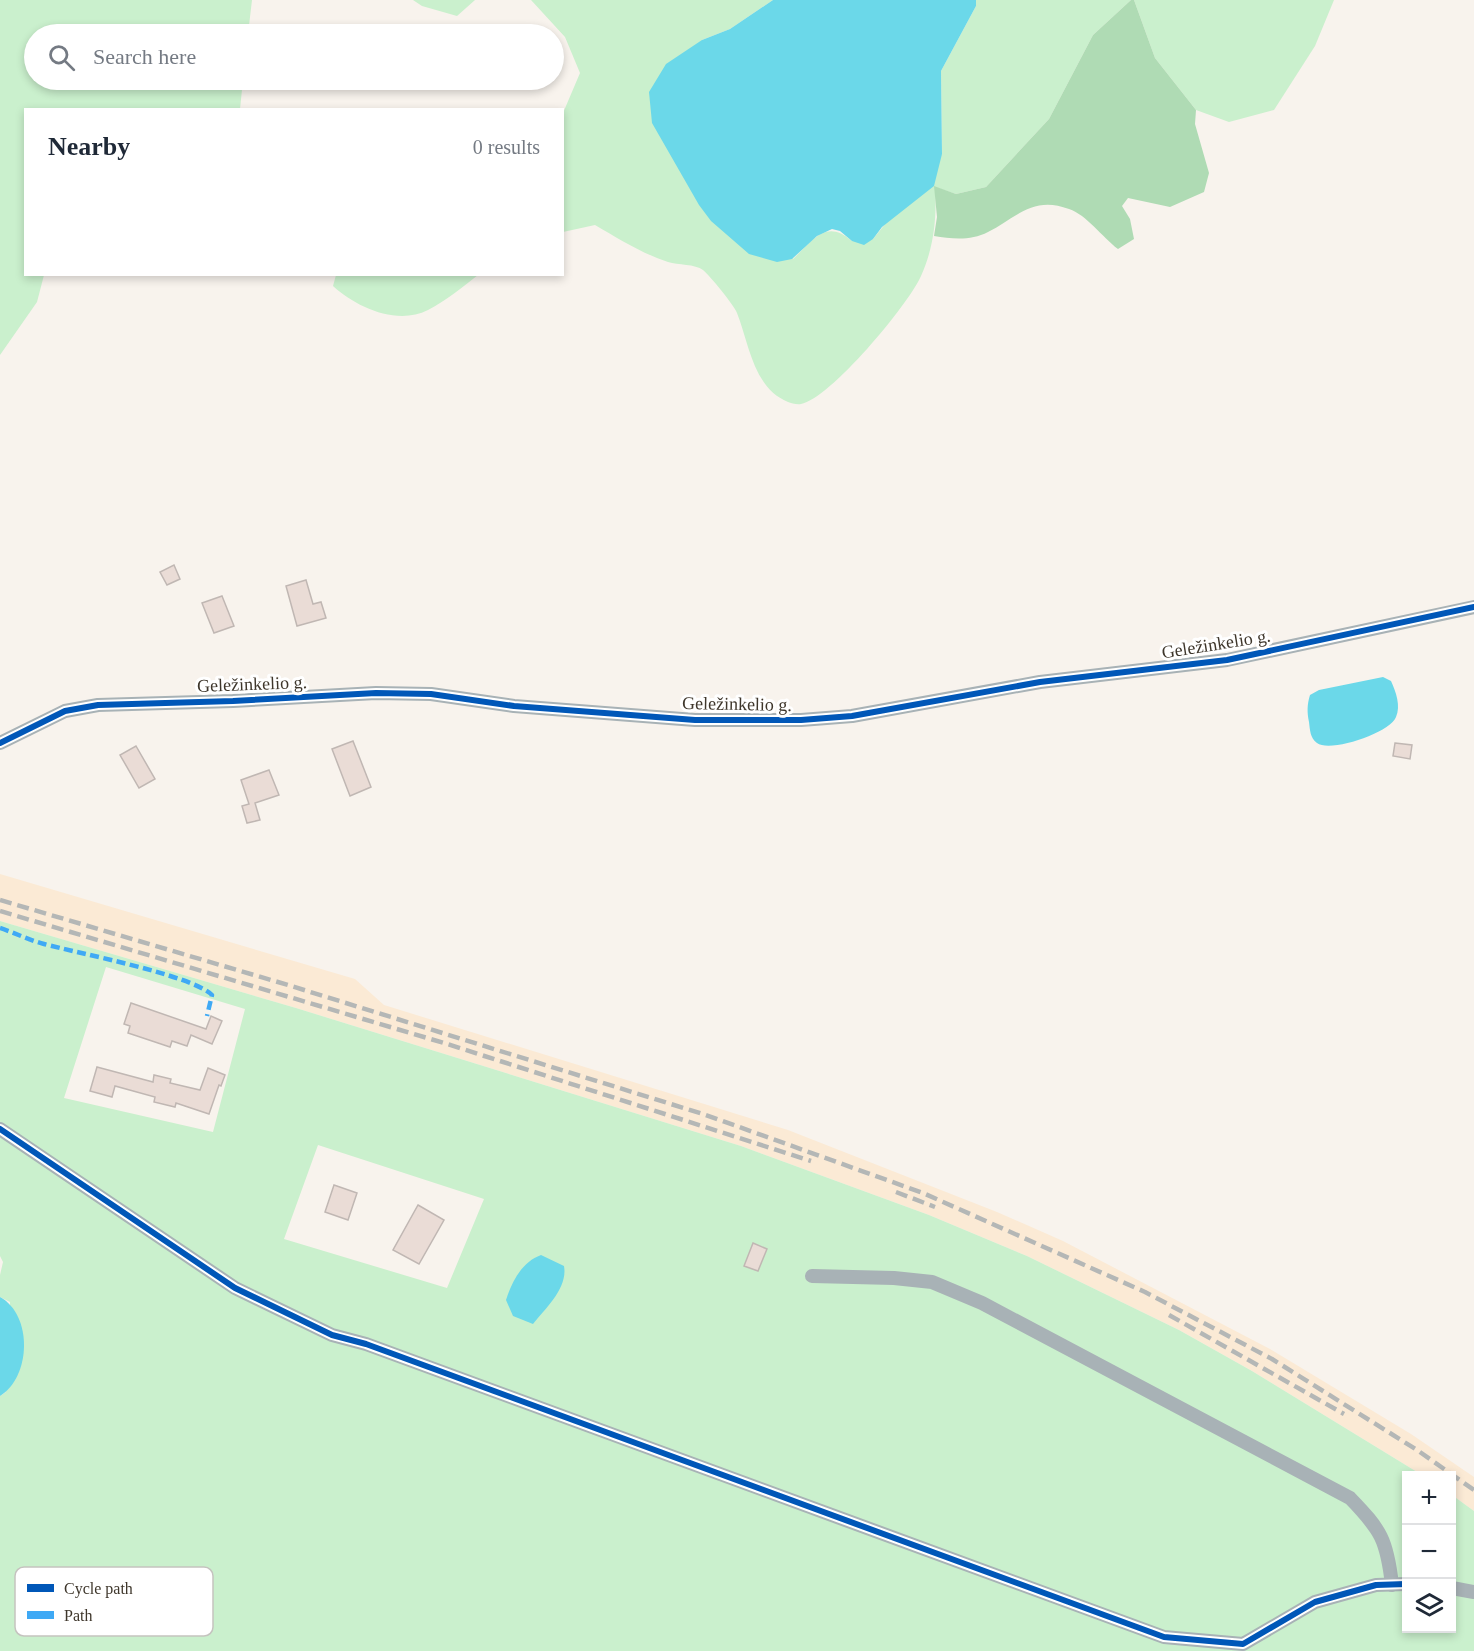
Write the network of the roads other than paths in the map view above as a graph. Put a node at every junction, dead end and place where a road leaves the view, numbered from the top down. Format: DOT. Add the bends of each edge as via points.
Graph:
graph roads {
  1 [pos="1474,607"];
  2 [pos="0,743"];
  3 [pos="0,1129"];
  4 [pos="812,1276"];
  5 [pos="1399,1585"];
  6 [pos="1456,1589"];
  7 [pos="1474,1592"];
  1 -- 2 [label="street, Geležinkelio g." via="1227,660 1041,682 852,716 695,720 514,706 431,694 376,693 98,705 65,711"];
  3 -- 5 [label="street" via="235,1288 332,1335 377,1348 1164,1637 1243,1644 1315,1602 1376,1585"];
  4 -- 5 [label="street" via="932,1282 982,1303 1350,1498 1375,1524 1389,1549"];
  6 -- 7 [label="street"];
}
